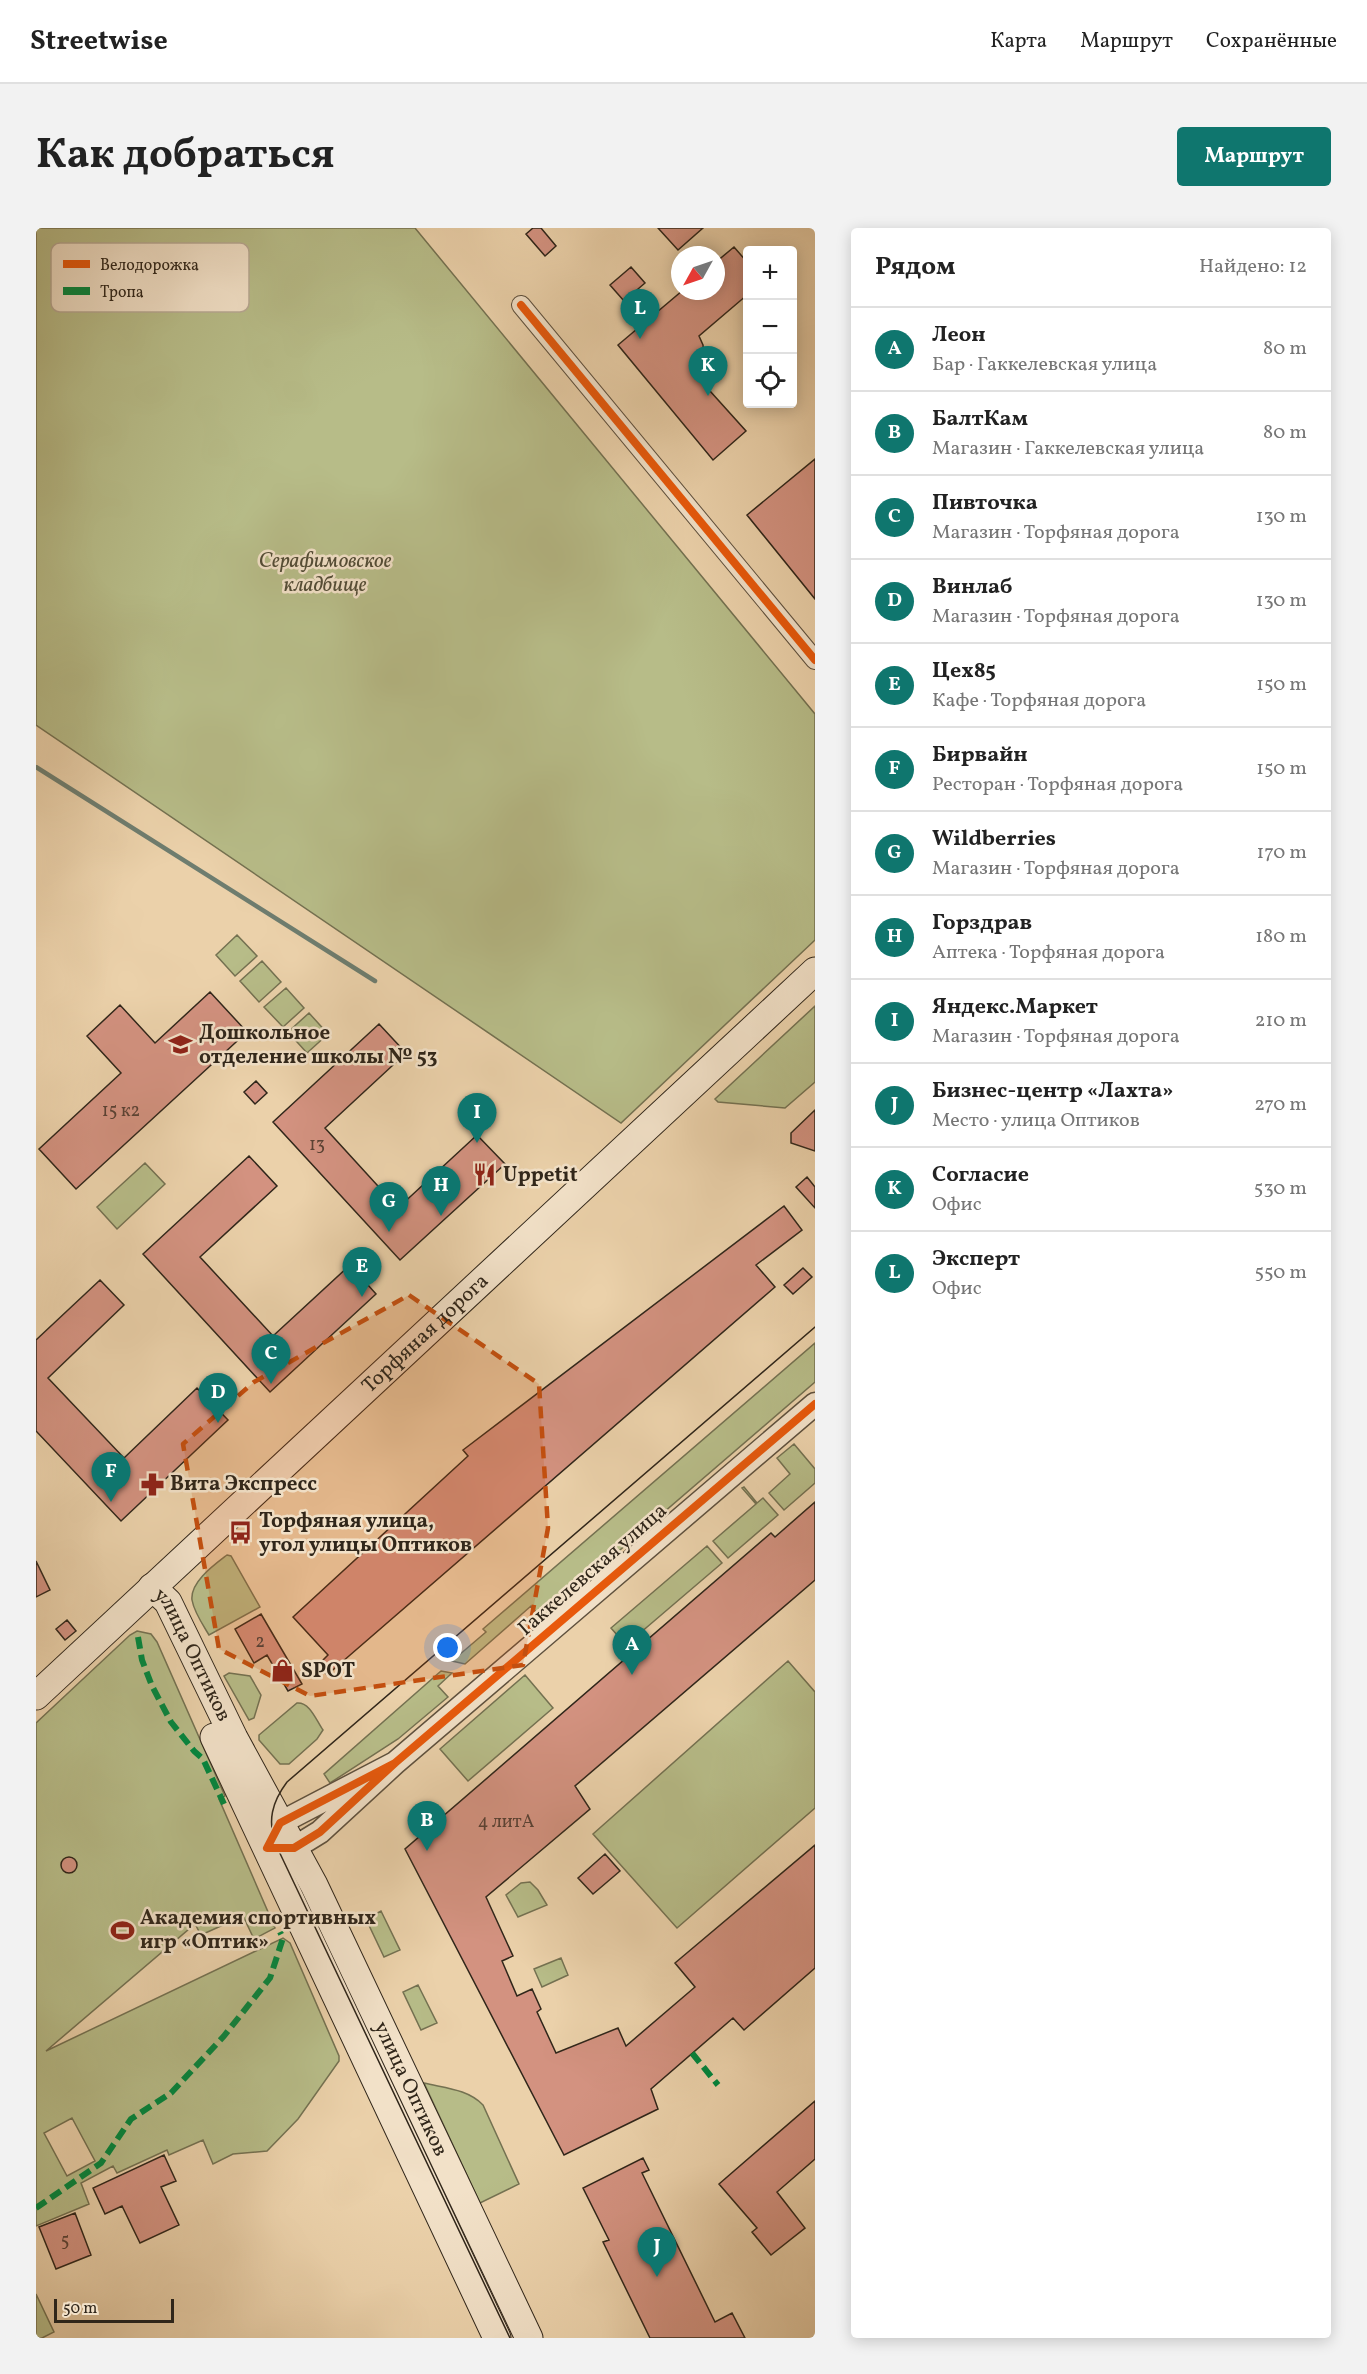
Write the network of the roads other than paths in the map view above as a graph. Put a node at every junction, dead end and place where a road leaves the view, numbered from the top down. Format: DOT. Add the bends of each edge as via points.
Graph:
graph roads {
  1 [pos="521,305"];
  2 [pos="815,660"];
  3 [pos="815,971"];
  4 [pos="815,1404"];
  5 [pos="152,1587"];
  6 [pos="36,1696"];
  7 [pos="395,1763"];
  8 [pos="280,1823"];
  9 [pos="267,1848"];
  10 [pos="294,1848"];
  11 [pos="497,2338"];
  12 [pos="529,2338"];
  1 -- 2 [label="street"];
  3 -- 5 [label="main road, Торфяная дорога"];
  4 -- 7 [label="street, Гаккелевская улица"];
  5 -- 6 [label="main road, Торфяная дорога"];
  5 -- 8 [label="main road, улица Оптиков" via="168,1602"];
  5 -- 9 [label="main road, улица Оптиков" via="156,1609"];
  7 -- 8 [label="street, Гаккелевская улица"];
  7 -- 10 [label="street, Гаккелевская улица" via="320,1832"];
  8 -- 9 [label="street"];
  8 -- 10 [label="main road, улица Оптиков"];
  9 -- 10 [label="street"];
  9 -- 11 [label="main road, улица Оптиков"];
  10 -- 12 [label="main road, улица Оптиков"];
}
